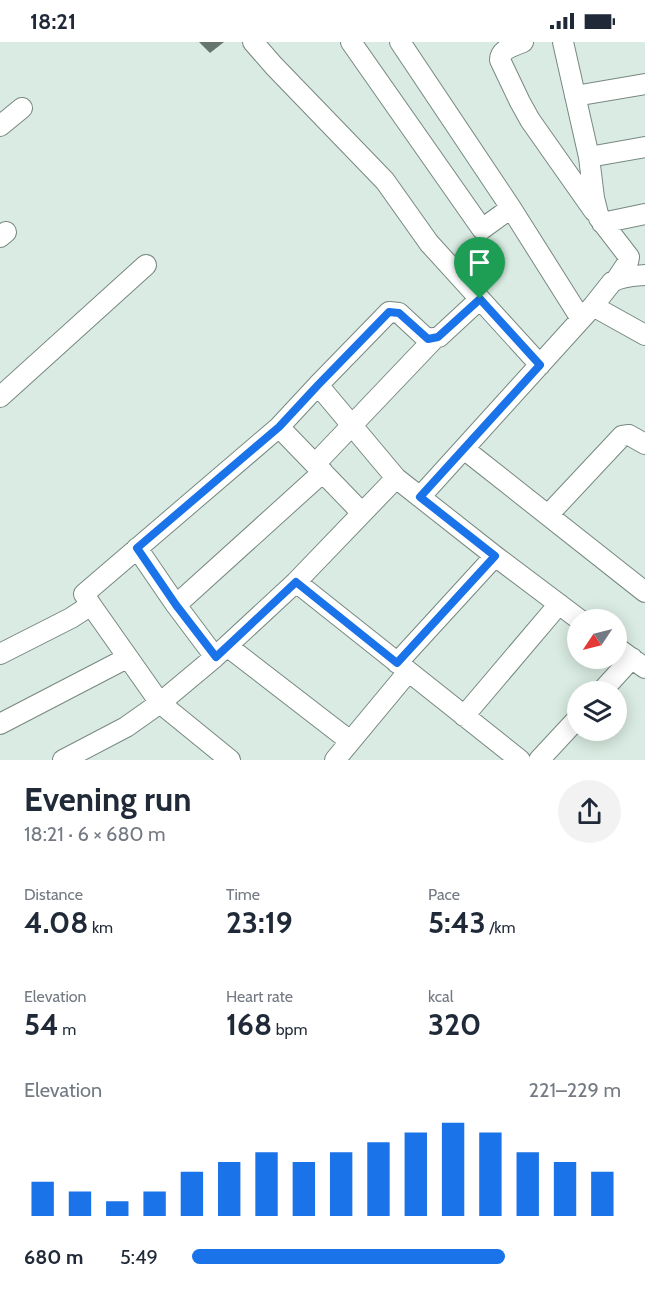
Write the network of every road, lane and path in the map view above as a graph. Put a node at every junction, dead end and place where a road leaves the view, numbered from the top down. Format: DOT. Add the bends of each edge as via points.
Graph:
graph roads {
  1 [pos="253,42"];
  2 [pos="351,42"];
  3 [pos="400,42"];
  4 [pos="523,42"];
  5 [pos="563,42"];
  6 [pos="645,84"];
  7 [pos="575,96"];
  8 [pos="22,108"];
  9 [pos="0,126"];
  10 [pos="645,147"];
  11 [pos="589,157"];
  12 [pos="511,208"];
  13 [pos="645,214"];
  14 [pos="600,221"];
  15 [pos="146,265"];
  16 [pos="645,275"];
  17 [pos="616,280"];
  18 [pos="480,299"];
  19 [pos="587,313"];
  20 [pos="645,335"];
  21 [pos="434,339"];
  22 [pos="540,365"];
  23 [pos="318,385"];
  24 [pos="0,396"];
  25 [pos="351,425"];
  26 [pos="279,427"];
  27 [pos="645,444"];
  28 [pos="464,449"];
  29 [pos="319,468"];
  30 [pos="396,478"];
  31 [pos="420,497"];
  32 [pos="362,513"];
  33 [pos="548,515"];
  34 [pos="137,548"];
  35 [pos="495,556"];
  36 [pos="296,582"];
  37 [pos="645,592"];
  38 [pos="559,604"];
  39 [pos="91,605"];
  40 [pos="176,605"];
  41 [pos="567,610"];
  42 [pos="221,651"];
  43 [pos="0,654"];
  44 [pos="128,658"];
  45 [pos="631,658"];
  46 [pos="402,668"];
  47 [pos="611,681"];
  48 [pos="160,703"];
  49 [pos="464,716"];
  50 [pos="0,724"];
  51 [pos="567,730"];
  52 [pos="350,741"];
  53 [pos="63,760"];
  54 [pos="230,760"];
  55 [pos="335,760"];
  56 [pos="520,760"];
  57 [pos="539,760"];
  1 -- 18 [label="street" via="385,181 429,243"];
  2 -- 12 [label="street" via="482,229"];
  3 -- 12 [label="street"];
  4 -- 14 [label="street" via="503,51 500,60 530,120"];
  5 -- 7 [label="street"];
  6 -- 7 [label="street"];
  7 -- 11 [label="street"];
  8 -- 9 [label="street"];
  10 -- 11 [label="street"];
  11 -- 14 [label="street"];
  12 -- 19 [label="street"];
  13 -- 14 [label="street"];
  14 -- 17 [label="street" via="629,257"];
  15 -- 24 [label="street"];
  16 -- 17 [label="street"];
  17 -- 19 [label="street"];
  18 -- 21 [label="street"];
  18 -- 22 [label="street"];
  19 -- 20 [label="street"];
  19 -- 22 [label="street"];
  21 -- 23 [label="street" via="428,339 399,313 389,312"];
  21 -- 25 [label="street"];
  22 -- 28 [label="street"];
  23 -- 25 [label="street"];
  23 -- 26 [label="street"];
  25 -- 29 [label="street"];
  25 -- 30 [label="street"];
  26 -- 29 [label="street"];
  26 -- 34 [label="street"];
  27 -- 33 [label="street" via="629,435 622,436"];
  28 -- 31 [label="street"];
  28 -- 33 [label="street"];
  29 -- 32 [label="street"];
  29 -- 40 [label="street"];
  30 -- 31 [label="street"];
  30 -- 32 [label="street"];
  31 -- 35 [label="street"];
  32 -- 36 [label="street"];
  33 -- 37 [label="street"];
  34 -- 39 [label="street" via="84,594"];
  34 -- 40 [label="street"];
  35 -- 38 [label="street"];
  35 -- 46 [label="street"];
  36 -- 42 [label="street"];
  36 -- 46 [label="street"];
  38 -- 41 [label="street"];
  38 -- 49 [label="street"];
  39 -- 43 [label="street"];
  39 -- 44 [label="street"];
  40 -- 42 [label="street"];
  42 -- 48 [label="street"];
  42 -- 52 [label="street"];
  44 -- 48 [label="street"];
  44 -- 50 [label="street"];
  45 -- 47 [label="street"];
  46 -- 49 [label="street"];
  46 -- 52 [label="street"];
  48 -- 53 [label="street" via="126,727"];
  48 -- 54 [label="street"];
  49 -- 56 [label="street"];
  51 -- 57 [label="street"];
  52 -- 55 [label="street"];
}
